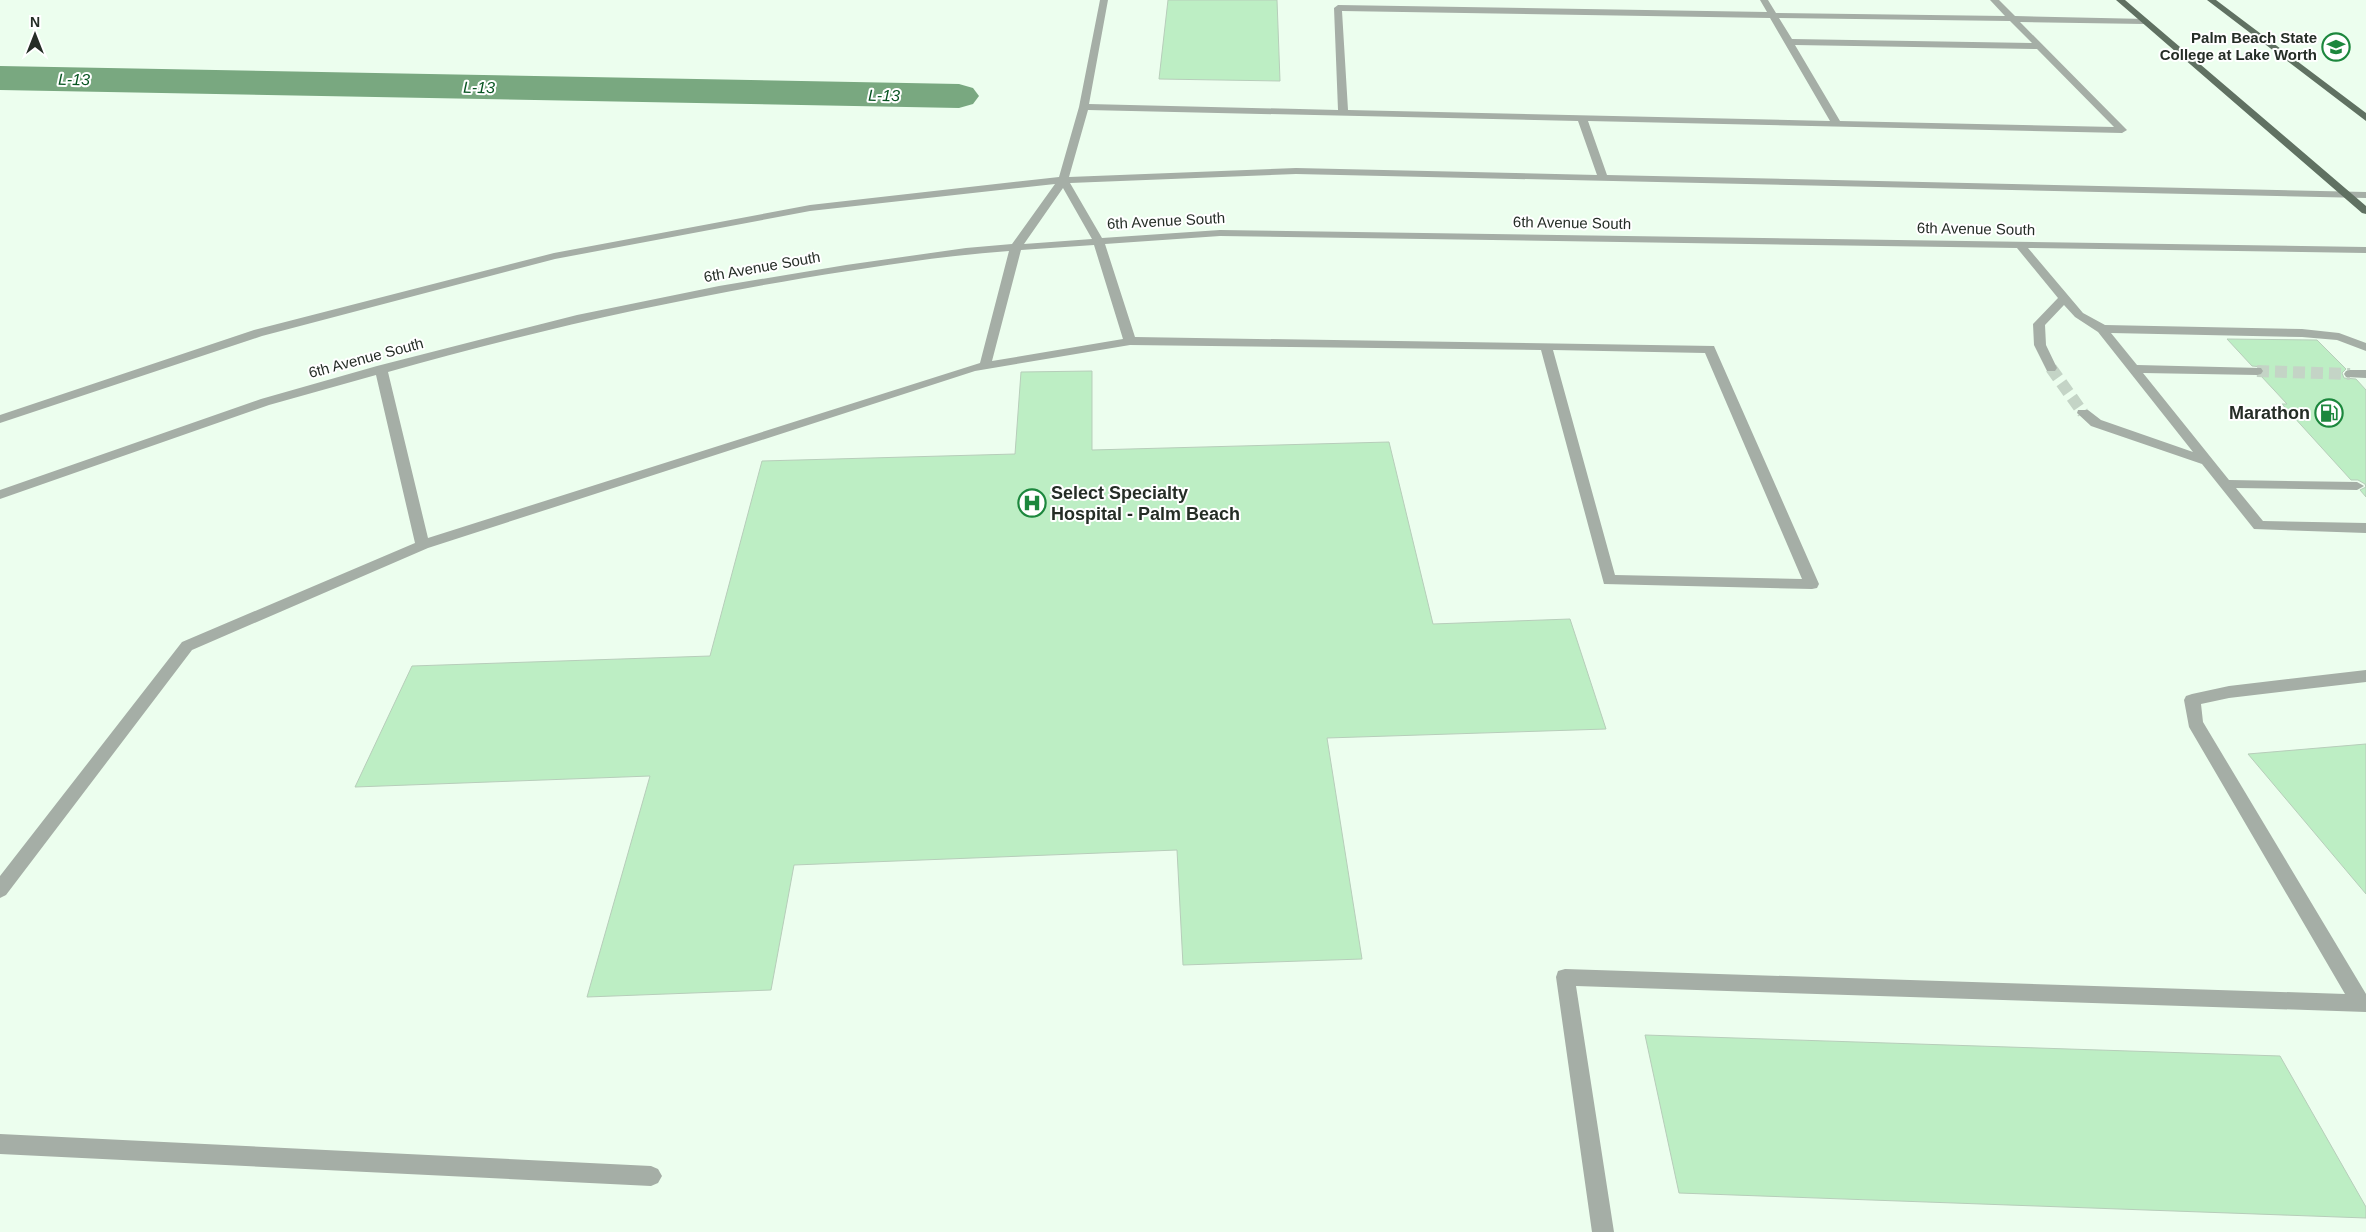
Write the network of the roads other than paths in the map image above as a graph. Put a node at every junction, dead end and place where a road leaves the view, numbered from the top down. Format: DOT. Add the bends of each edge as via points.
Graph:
graph roads {
  1 [pos="1104,0"];
  2 [pos="1764,0"];
  3 [pos="1994,0"];
  4 [pos="2120,0"];
  5 [pos="2211,0"];
  6 [pos="1772,15"];
  7 [pos="2013,19"];
  8 [pos="2144,21"];
  9 [pos="1788,42"];
  10 [pos="2040,46"];
  11 [pos="1084,107"];
  12 [pos="1343,113"];
  13 [pos="1582,118"];
  14 [pos="2366,118"];
  15 [pos="1837,124"];
  16 [pos="1603,178"];
  17 [pos="1063,180"];
  18 [pos="2346,194"];
  19 [pos="2366,195"];
  20 [pos="2366,211"];
  21 [pos="1098,240"];
  22 [pos="2019,244"];
  23 [pos="1016,247"];
  24 [pos="2366,250"];
  25 [pos="2065,298"];
  26 [pos="2102,329"];
  27 [pos="1130,341"];
  28 [pos="1546,347"];
  29 [pos="2366,347"];
  30 [pos="985,366"];
  31 [pos="2051,368"];
  32 [pos="382,369"];
  33 [pos="2134,370"];
  34 [pos="2256,371"];
  35 [pos="2350,374"];
  36 [pos="2366,374"];
  37 [pos="2083,413"];
  38 [pos="0,419"];
  39 [pos="2207,461"];
  40 [pos="2226,484"];
  41 [pos="2356,486"];
  42 [pos="0,495"];
  43 [pos="2366,528"];
  44 [pos="423,545"];
  45 [pos="2366,676"];
  46 [pos="0,890"];
  47 [pos="2364,1004"];
  48 [pos="0,1144"];
  49 [pos="651,1176"];
  50 [pos="1603,1232"];
  1 -- 11 [label="street"];
  2 -- 6 [label="street"];
  3 -- 7 [label="street"];
  4 -- 8 [label="main road"];
  5 -- 14 [label="main road"];
  6 -- 7 [label="street"];
  6 -- 9 [label="street"];
  6 -- 12 [label="street" via="1338,8"];
  7 -- 8 [label="street"];
  7 -- 10 [label="street"];
  8 -- 18 [label="main road"];
  9 -- 10 [label="street"];
  9 -- 15 [label="street"];
  10 -- 15 [label="street" via="2122,130"];
  11 -- 12 [label="street"];
  11 -- 17 [label="street"];
  12 -- 13 [label="street"];
  13 -- 15 [label="street"];
  13 -- 16 [label="street"];
  16 -- 17 [label="street" via="1296,171"];
  16 -- 18 [label="street"];
  17 -- 21 [label="street"];
  17 -- 23 [label="street"];
  17 -- 38 [label="street" via="810,208 554,256 258,333"];
  18 -- 19 [label="street"];
  18 -- 20 [label="main road"];
  21 -- 22 [label="street, 6th Avenue South" via="1230,233"];
  21 -- 23 [label="street, 6th Avenue South"];
  21 -- 27 [label="street"];
  22 -- 24 [label="street, 6th Avenue South"];
  22 -- 25 [label="street"];
  23 -- 30 [label="street"];
  23 -- 32 [label="street, 6th Avenue South" via="966,251 719,289 577,319"];
  25 -- 26 [label="street" via="2079,315"];
  25 -- 31 [label="street" via="2039,324 2040,345"];
  26 -- 29 [label="street" via="2302,333 2339,337"];
  26 -- 33 [label="street"];
  27 -- 28 [label="street"];
  27 -- 30 [label="street"];
  28 -- 28 [label="street" via="1710,349 1812,584 1609,580"];
  30 -- 44 [label="street"];
  32 -- 42 [label="street, 6th Avenue South" via="265,402"];
  32 -- 44 [label="street"];
  33 -- 34 [label="street"];
  33 -- 39 [label="street"];
  35 -- 36 [label="street"];
  37 -- 39 [label="street" via="2096,423"];
  39 -- 40 [label="street"];
  40 -- 41 [label="street"];
  40 -- 43 [label="street" via="2259,526"];
  44 -- 46 [label="street" via="187,646"];
  45 -- 47 [label="street" via="2229,692 2192,700 2195,723"];
  47 -- 50 [label="street" via="1565,977"];
  48 -- 49 [label="street"];
}
